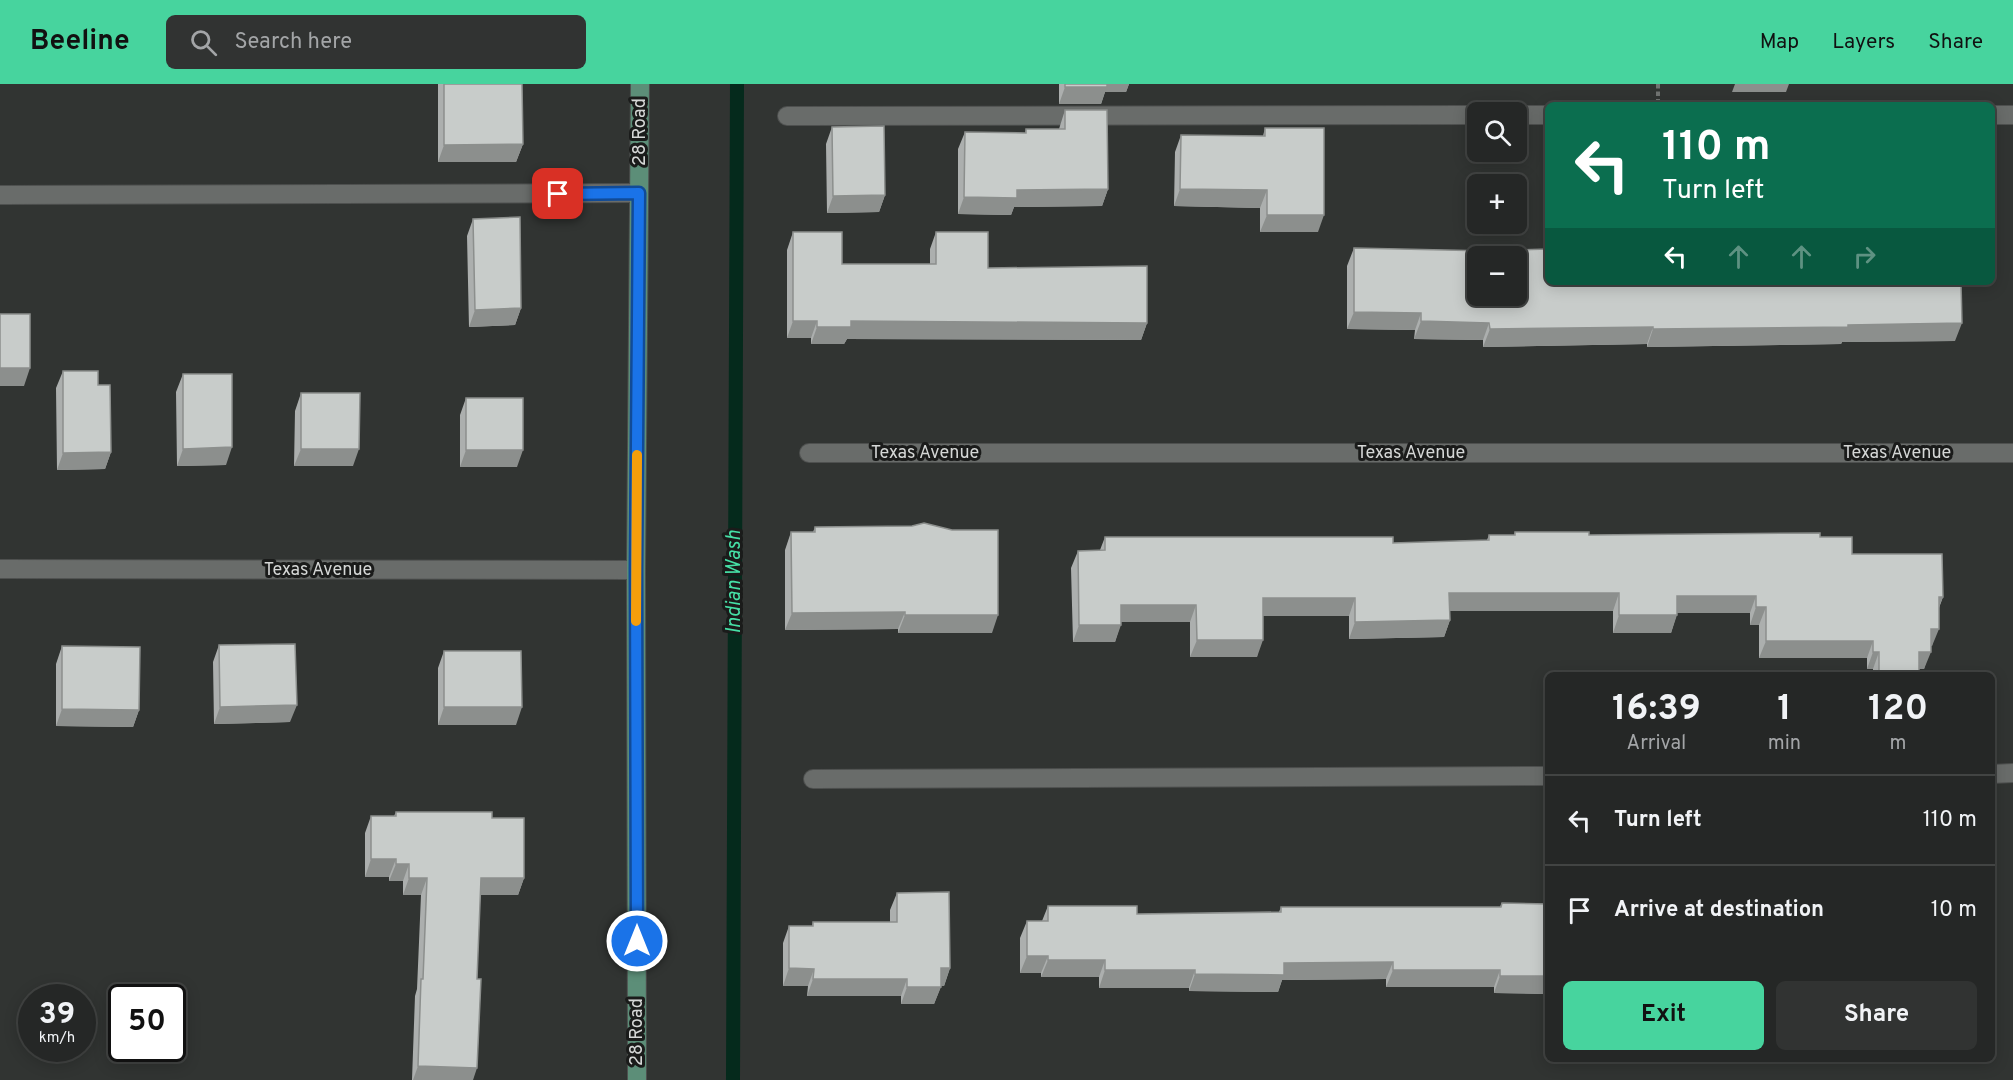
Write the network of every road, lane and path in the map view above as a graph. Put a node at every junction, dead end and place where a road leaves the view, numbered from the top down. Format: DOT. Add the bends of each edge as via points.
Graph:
graph roads {
  1 [pos="640,84"];
  2 [pos="1658,84"];
  3 [pos="1658,102"];
  4 [pos="1467,115"];
  5 [pos="1527,115"];
  6 [pos="1545,115"];
  7 [pos="1995,115"];
  8 [pos="2013,115"];
  9 [pos="786,116"];
  10 [pos="639,193"];
  11 [pos="0,195"];
  12 [pos="809,453"];
  13 [pos="2013,453"];
  14 [pos="0,569"];
  15 [pos="636,570"];
  16 [pos="2013,773"];
  17 [pos="1995,774"];
  18 [pos="1545,776"];
  19 [pos="813,779"];
  20 [pos="637,1080"];
  1 -- 10 [label="main road, 28 Road"];
  2 -- 3 [label="path"];
  4 -- 9 [label="street"];
  5 -- 6 [label="street"];
  7 -- 8 [label="street"];
  10 -- 11 [label="street"];
  10 -- 15 [label="main road, 28 Road"];
  12 -- 13 [label="street, Texas Avenue"];
  14 -- 15 [label="street, Texas Avenue"];
  15 -- 20 [label="main road, 28 Road"];
  16 -- 17 [label="street"];
  18 -- 19 [label="street"];
}
